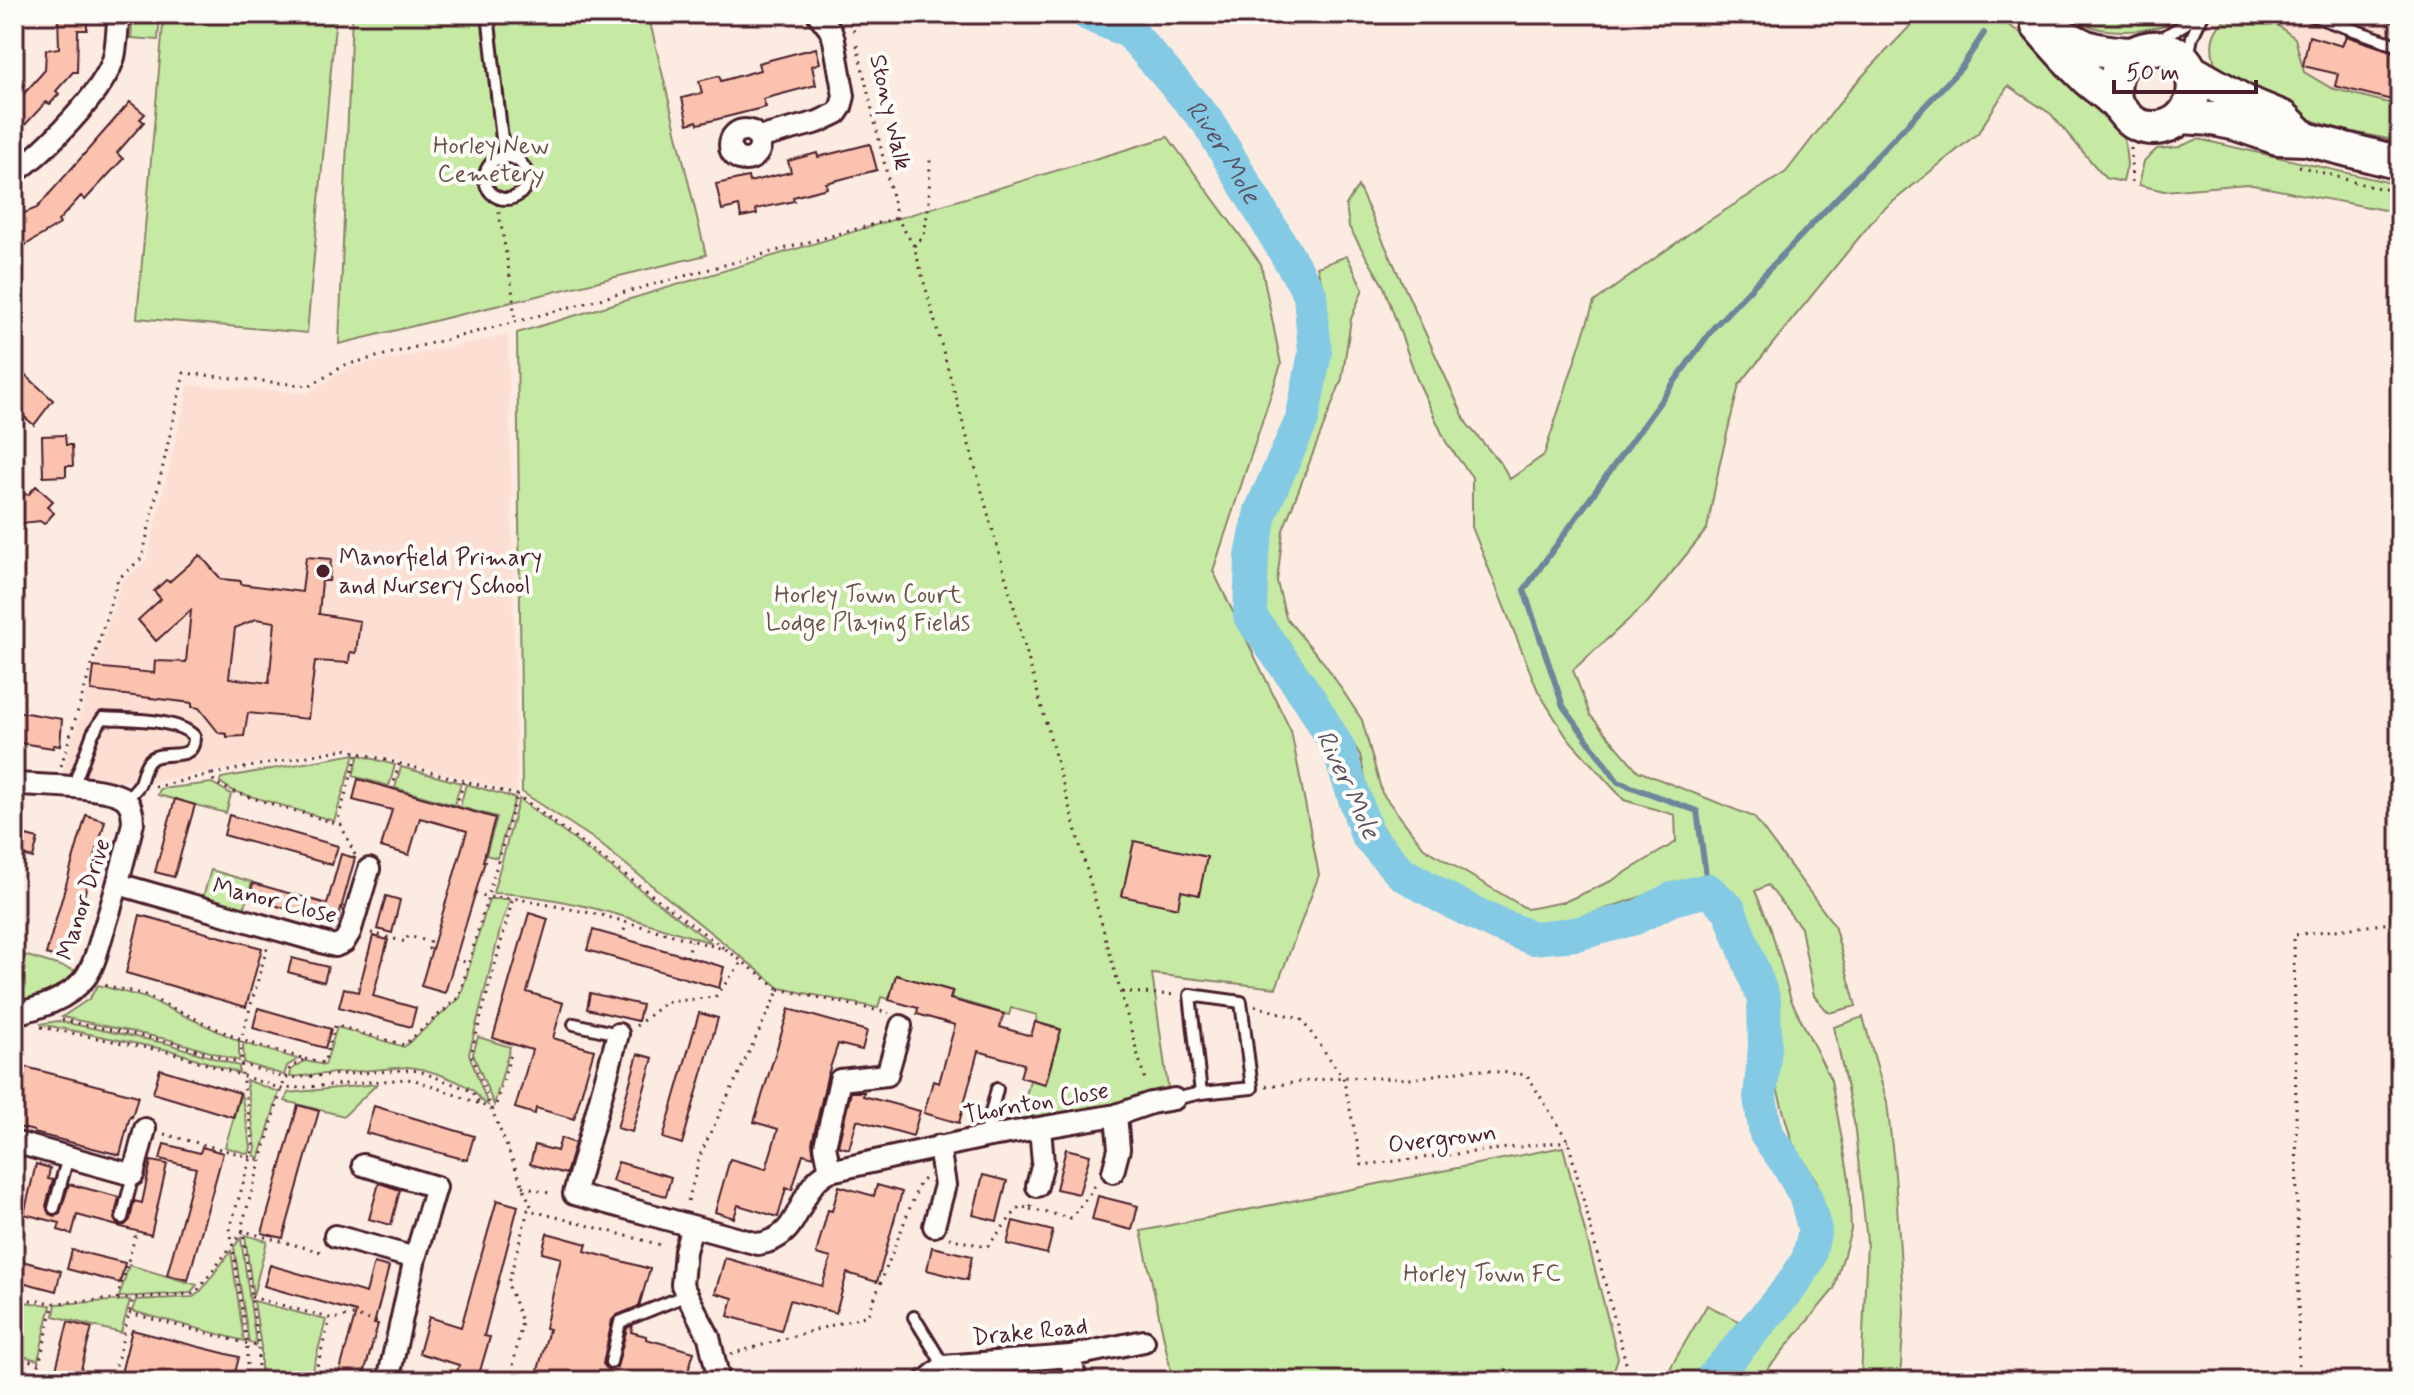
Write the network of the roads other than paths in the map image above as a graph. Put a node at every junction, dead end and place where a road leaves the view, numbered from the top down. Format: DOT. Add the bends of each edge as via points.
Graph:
graph roads {
  1 [pos="119,14"];
  2 [pos="488,14"];
  3 [pos="818,14"];
  4 [pos="2196,14"];
  5 [pos="2203,14"];
  6 [pos="2308,14"];
  7 [pos="2390,14"];
  8 [pos="2400,17"];
  9 [pos="2029,20"];
  10 [pos="2400,46"];
  11 [pos="2138,51"];
  12 [pos="2188,68"];
  13 [pos="2116,104"];
  14 [pos="2182,117"];
  15 [pos="758,138"];
  16 [pos="2306,139"];
  17 [pos="504,157"];
  18 [pos="2400,163"];
  19 [pos="14,173"];
  20 [pos="14,784"];
  21 [pos="64,787"];
  22 [pos="131,796"];
  23 [pos="369,869"];
  24 [pos="118,884"];
  25 [pos="14,1014"];
  26 [pos="574,1024"];
  27 [pos="901,1026"];
  28 [pos="618,1034"];
  29 [pos="997,1089"];
  30 [pos="1201,1093"];
  31 [pos="1174,1099"];
  32 [pos="1116,1115"];
  33 [pos="1040,1128"];
  34 [pos="145,1129"];
  35 [pos="985,1137"];
  36 [pos="14,1142"];
  37 [pos="939,1146"];
  38 [pos="68,1157"];
  39 [pos="363,1165"];
  40 [pos="830,1171"];
  41 [pos="1113,1172"];
  42 [pos="133,1175"];
  43 [pos="1037,1186"];
  44 [pos="54,1208"];
  45 [pos="122,1218"];
  46 [pos="687,1226"];
  47 [pos="940,1232"];
  48 [pos="335,1236"];
  49 [pos="415,1258"];
  50 [pos="687,1295"];
  51 [pos="914,1317"];
  52 [pos="1144,1341"];
  53 [pos="1070,1356"];
  54 [pos="611,1362"];
  55 [pos="944,1366"];
  56 [pos="388,1381"];
  57 [pos="717,1381"];
  58 [pos="926,1381"];
  59 [pos="1076,1381"];
  1 -- 19 [label="street" via="114,57 100,85 36,157"];
  2 -- 17 [label="lane"];
  3 -- 15 [label="street" via="834,40 844,96 841,107 818,122"];
  4 -- 11 [label="lane"];
  5 -- 12 [label="lane" via="2192,37"];
  6 -- 10 [label="lane"];
  7 -- 8 [label="lane"];
  9 -- 11 [label="main road" via="2084,46"];
  9 -- 13 [label="main road"];
  11 -- 12 [label="main road" via="2160,48"];
  11 -- 13 [label="main road" via="2115,76"];
  12 -- 14 [label="main road" via="2194,87"];
  12 -- 16 [label="main road" via="2284,118"];
  13 -- 14 [label="main road" via="2130,121 2151,128"];
  14 -- 16 [label="main road"];
  16 -- 18 [label="main road"];
  17 -- 17 [label="lane" via="520,162 527,181 516,196 503,198 487,186 486,172 494,160"];
  20 -- 21 [label="street"];
  21 -- 22 [label="street"];
  21 -- 22 [label="lane" via="103,718 174,724 190,732 191,749 149,761"];
  22 -- 24 [label="street, Manor Drive" via="133,823"];
  23 -- 24 [label="street, Manor Close" via="352,928 335,946"];
  24 -- 25 [label="street, Manor Drive" via="84,979 41,1017"];
  26 -- 28 [label="lane"];
  27 -- 40 [label="street" via="887,1075 840,1080 825,1146"];
  28 -- 46 [label="street" via="574,1194"];
  29 -- 35 [label="lane"];
  30 -- 30 [label="lane" via="1190,995 1241,1002 1252,1088"];
  30 -- 31 [label="lane"];
  31 -- 32 [label="street, Thornton Close"];
  32 -- 33 [label="street, Thornton Close"];
  32 -- 41 [label="street" via="1119,1149"];
  33 -- 35 [label="street, Thornton Close"];
  33 -- 43 [label="street" via="1043,1163"];
  34 -- 42 [label="street"];
  35 -- 37 [label="street, Thornton Close"];
  36 -- 38 [label="street"];
  37 -- 40 [label="street"];
  37 -- 47 [label="street, Thornton Close" via="945,1185"];
  38 -- 42 [label="street"];
  38 -- 44 [label="lane"];
  39 -- 49 [label="street" via="436,1187"];
  40 -- 46 [label="street" via="820,1176 779,1238 758,1244"];
  42 -- 45 [label="lane"];
  46 -- 50 [label="street" via="682,1285"];
  48 -- 49 [label="street"];
  49 -- 56 [label="street"];
  50 -- 54 [label="lane" via="620,1322"];
  50 -- 57 [label="street" via="709,1337"];
  51 -- 55 [label="lane"];
  52 -- 53 [label="street, Drake Road"];
  53 -- 55 [label="street, Drake Road"];
  53 -- 59 [label="street"];
  55 -- 58 [label="street, Drake Road"];
}
